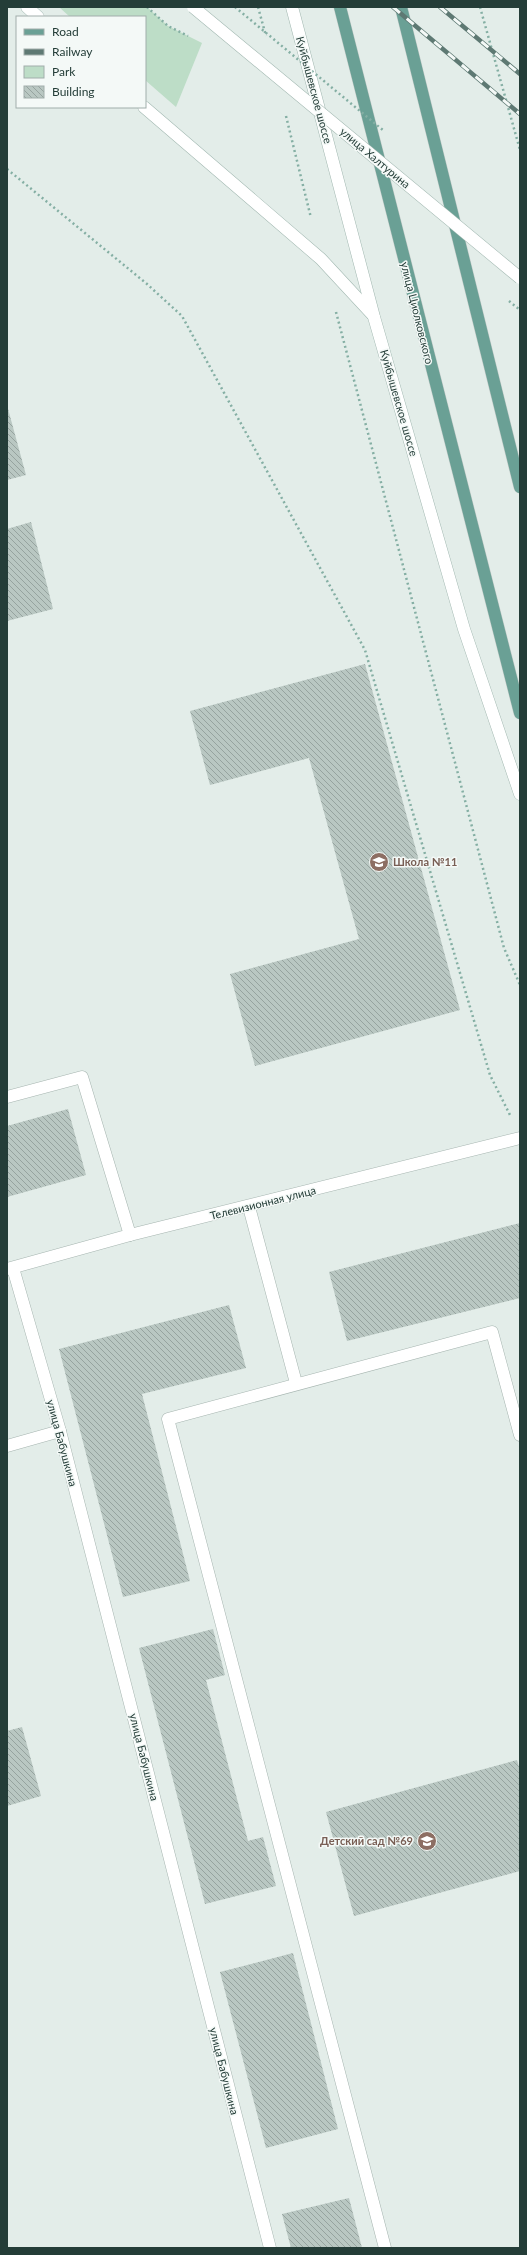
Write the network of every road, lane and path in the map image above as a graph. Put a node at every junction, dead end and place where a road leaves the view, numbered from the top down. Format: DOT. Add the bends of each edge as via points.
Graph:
graph roads {
  1 [pos="27,7"];
  2 [pos="147,7"];
  3 [pos="193,7"];
  4 [pos="235,7"];
  5 [pos="258,7"];
  6 [pos="292,7"];
  7 [pos="340,7"];
  8 [pos="401,7"];
  9 [pos="480,7"];
  10 [pos="37,16"];
  11 [pos="266,38"];
  12 [pos="195,40"];
  13 [pos="145,108"];
  14 [pos="285,114"];
  15 [pos="387,134"];
  16 [pos="520,150"];
  17 [pos="7,169"];
  18 [pos="312,221"];
  19 [pos="520,278"];
  20 [pos="334,305"];
  21 [pos="374,317"];
  22 [pos="520,487"];
  23 [pos="520,713"];
  24 [pos="520,794"];
  25 [pos="520,985"];
  26 [pos="7,1097"];
  27 [pos="513,1122"];
  28 [pos="520,1138"];
  29 [pos="249,1207"];
  30 [pos="130,1235"];
  31 [pos="10,1268"];
  32 [pos="296,1383"];
  33 [pos="60,1431"];
  34 [pos="520,1435"];
  35 [pos="7,1446"];
  36 [pos="270,2248"];
  37 [pos="385,2248"];
  1 -- 10 [label="street"];
  2 -- 12 [label="path" via="168,26"];
  3 -- 19 [label="street, улица Халтурина, bridge"];
  4 -- 15 [label="path, bridge"];
  5 -- 11 [label="path"];
  6 -- 21 [label="street, Куйбышевское шоссе"];
  7 -- 23 [label="main road, улица Циолковского"];
  8 -- 22 [label="main road"];
  9 -- 16 [label="path"];
  13 -- 21 [label="street" via="322,259"];
  14 -- 18 [label="path"];
  17 -- 27 [label="path" via="182,316 365,650 490,1075"];
  20 -- 25 [label="path" via="504,948"];
  21 -- 24 [label="street, Куйбышевское шоссе" via="464,629"];
  26 -- 30 [label="street" via="82,1077"];
  28 -- 29 [label="street, Телевизионная улица"];
  29 -- 30 [label="street, Телевизионная улица"];
  29 -- 32 [label="street"];
  30 -- 31 [label="street, Телевизионная улица"];
  31 -- 33 [label="street, улица Бабушкина"];
  32 -- 34 [label="street" via="492,1332"];
  32 -- 37 [label="street" via="168,1419"];
  33 -- 35 [label="street"];
  33 -- 36 [label="street, улица Бабушкина"];
}
